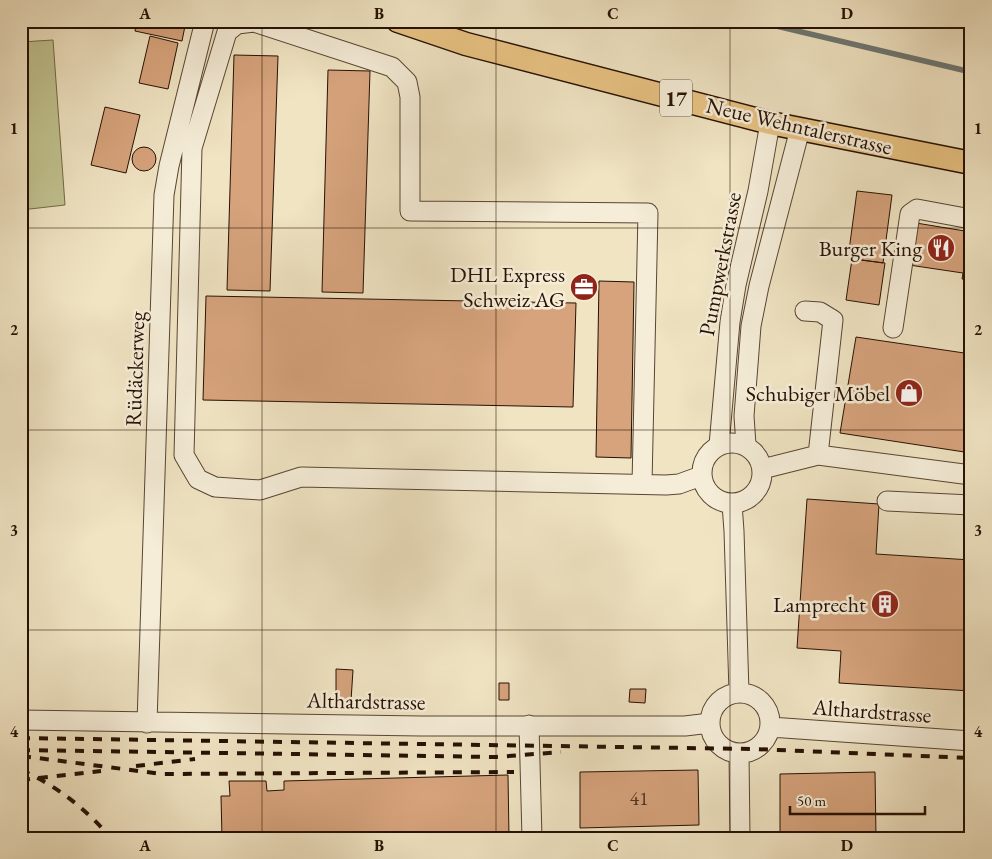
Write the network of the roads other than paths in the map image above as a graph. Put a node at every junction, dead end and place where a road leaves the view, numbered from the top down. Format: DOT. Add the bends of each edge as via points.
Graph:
graph roads {
  1 [pos="206,21"];
  2 [pos="398,21"];
  3 [pos="770,123"];
  4 [pos="800,129"];
  5 [pos="971,163"];
  6 [pos="971,220"];
  7 [pos="805,310"];
  8 [pos="894,328"];
  9 [pos="718,445"];
  10 [pos="746,445"];
  11 [pos="818,455"];
  12 [pos="762,469"];
  13 [pos="971,474"];
  14 [pos="702,476"];
  15 [pos="642,484"];
  16 [pos="886,501"];
  17 [pos="732,504"];
  18 [pos="971,505"];
  19 [pos="739,692"];
  20 [pos="21,720"];
  21 [pos="147,723"];
  22 [pos="710,723"];
  23 [pos="529,726"];
  24 [pos="770,727"];
  25 [pos="971,741"];
  26 [pos="739,753"];
  27 [pos="532,838"];
  28 [pos="740,838"];
  1 -- 21 [label="street, Rüdäckerweg" via="164,195"];
  2 -- 3 [label="main road, Neue Wehntalerstrasse / 17" via="466,44"];
  3 -- 4 [label="main road, Neue Wehntalerstrasse / 17"];
  3 -- 9 [label="street, Pumpwerkstrasse" via="730,322"];
  4 -- 5 [label="main road, Neue Wehntalerstrasse / 17"];
  4 -- 10 [label="street, Pumpwerkstrasse" via="751,326 744,416"];
  6 -- 8 [label="street" via="917,209 910,214"];
  7 -- 11 [label="street" via="820,312 833,320"];
  9 -- 10 [label="street" via="732,442"];
  9 -- 14 [label="street" via="705,458"];
  10 -- 12 [label="street" via="757,455"];
  11 -- 12 [label="street"];
  11 -- 13 [label="street"];
  12 -- 17 [label="street" via="758,489 751,497"];
  14 -- 15 [label="street" via="679,484"];
  14 -- 17 [label="street" via="711,495"];
  15 -- 15 [label="street" via="648,213 410,211 410,97 407,82 392,67 254,22 238,24 227,32 192,148 184,455 198,478 215,487 260,490 301,477"];
  16 -- 18 [label="street"];
  17 -- 19 [label="street"];
  19 -- 22 [label="street" via="730,694 715,706"];
  19 -- 24 [label="street" via="748,693 762,702 770,718"];
  20 -- 21 [label="street, Althardstrasse"];
  21 -- 23 [label="street, Althardstrasse"];
  22 -- 23 [label="street, Althardstrasse" via="684,726"];
  22 -- 26 [label="street" via="719,744"];
  23 -- 27 [label="street"];
  24 -- 25 [label="street, Althardstrasse"];
  24 -- 26 [label="street" via="762,744"];
  26 -- 28 [label="street"];
}
